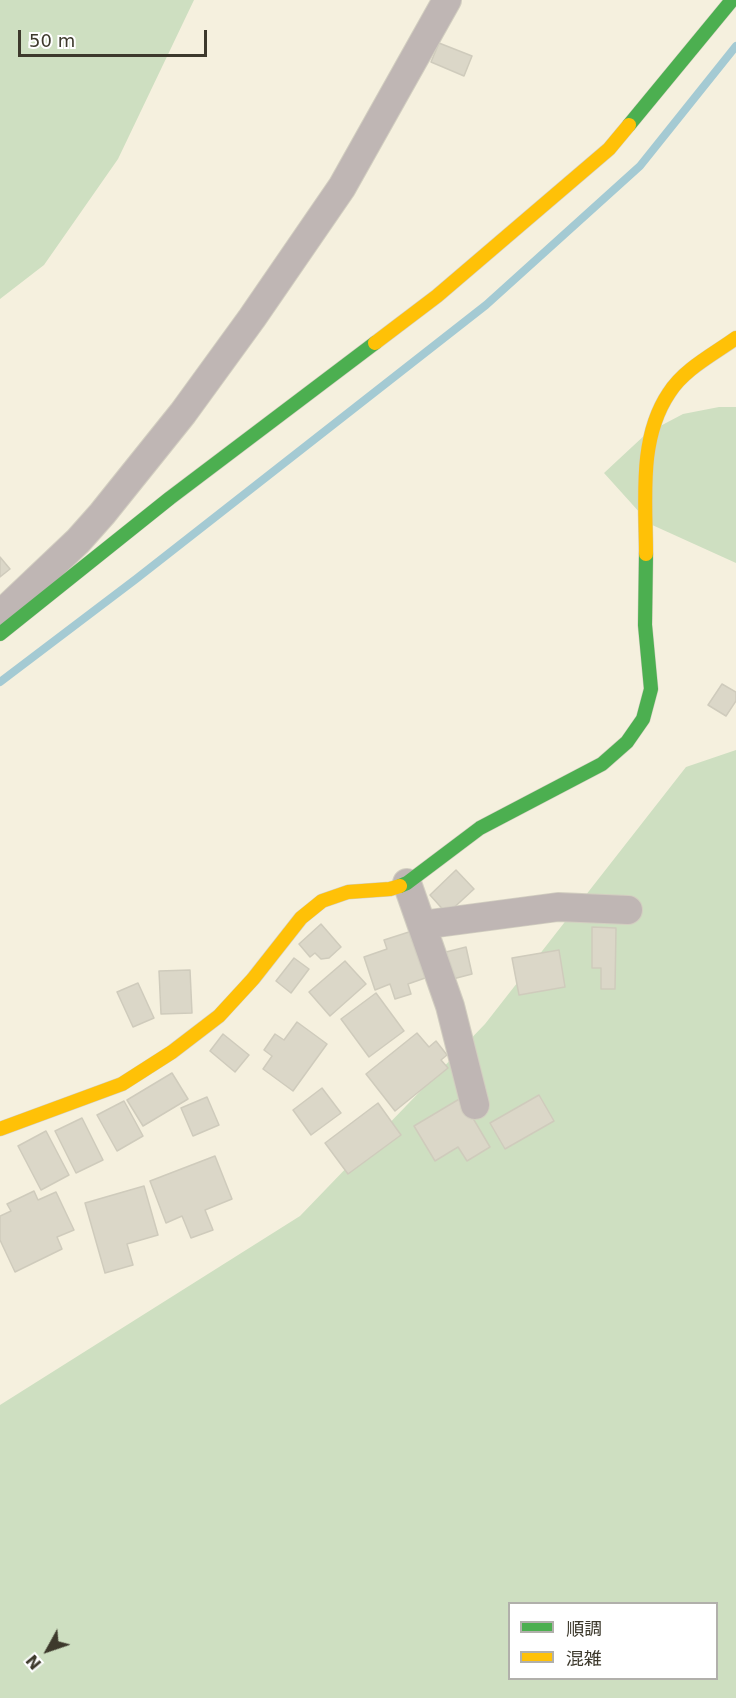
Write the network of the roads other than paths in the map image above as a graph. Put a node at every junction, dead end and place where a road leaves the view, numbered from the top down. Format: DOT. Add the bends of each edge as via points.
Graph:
graph roads {
  1 [pos="447,0"];
  2 [pos="732,0"];
  3 [pos="736,338"];
  4 [pos="0,619"];
  5 [pos="0,634"];
  6 [pos="407,883"];
  7 [pos="628,910"];
  8 [pos="422,925"];
  9 [pos="475,1105"];
  10 [pos="0,1129"];
  1 -- 4 [label="street" via="342,187 183,413 102,514"];
  2 -- 5 [label="street" via="609,149 437,296 170,498"];
  3 -- 6 [label="street" via="687,373 669,392 647,452 645,626 651,689 643,719 627,742 602,764 480,828"];
  6 -- 8 [label="street"];
  6 -- 10 [label="street" via="390,890 348,892 322,901 300,918 219,1016 172,1052 122,1083"];
  7 -- 8 [label="street" via="558,907"];
  8 -- 9 [label="street" via="450,1006"];
}
